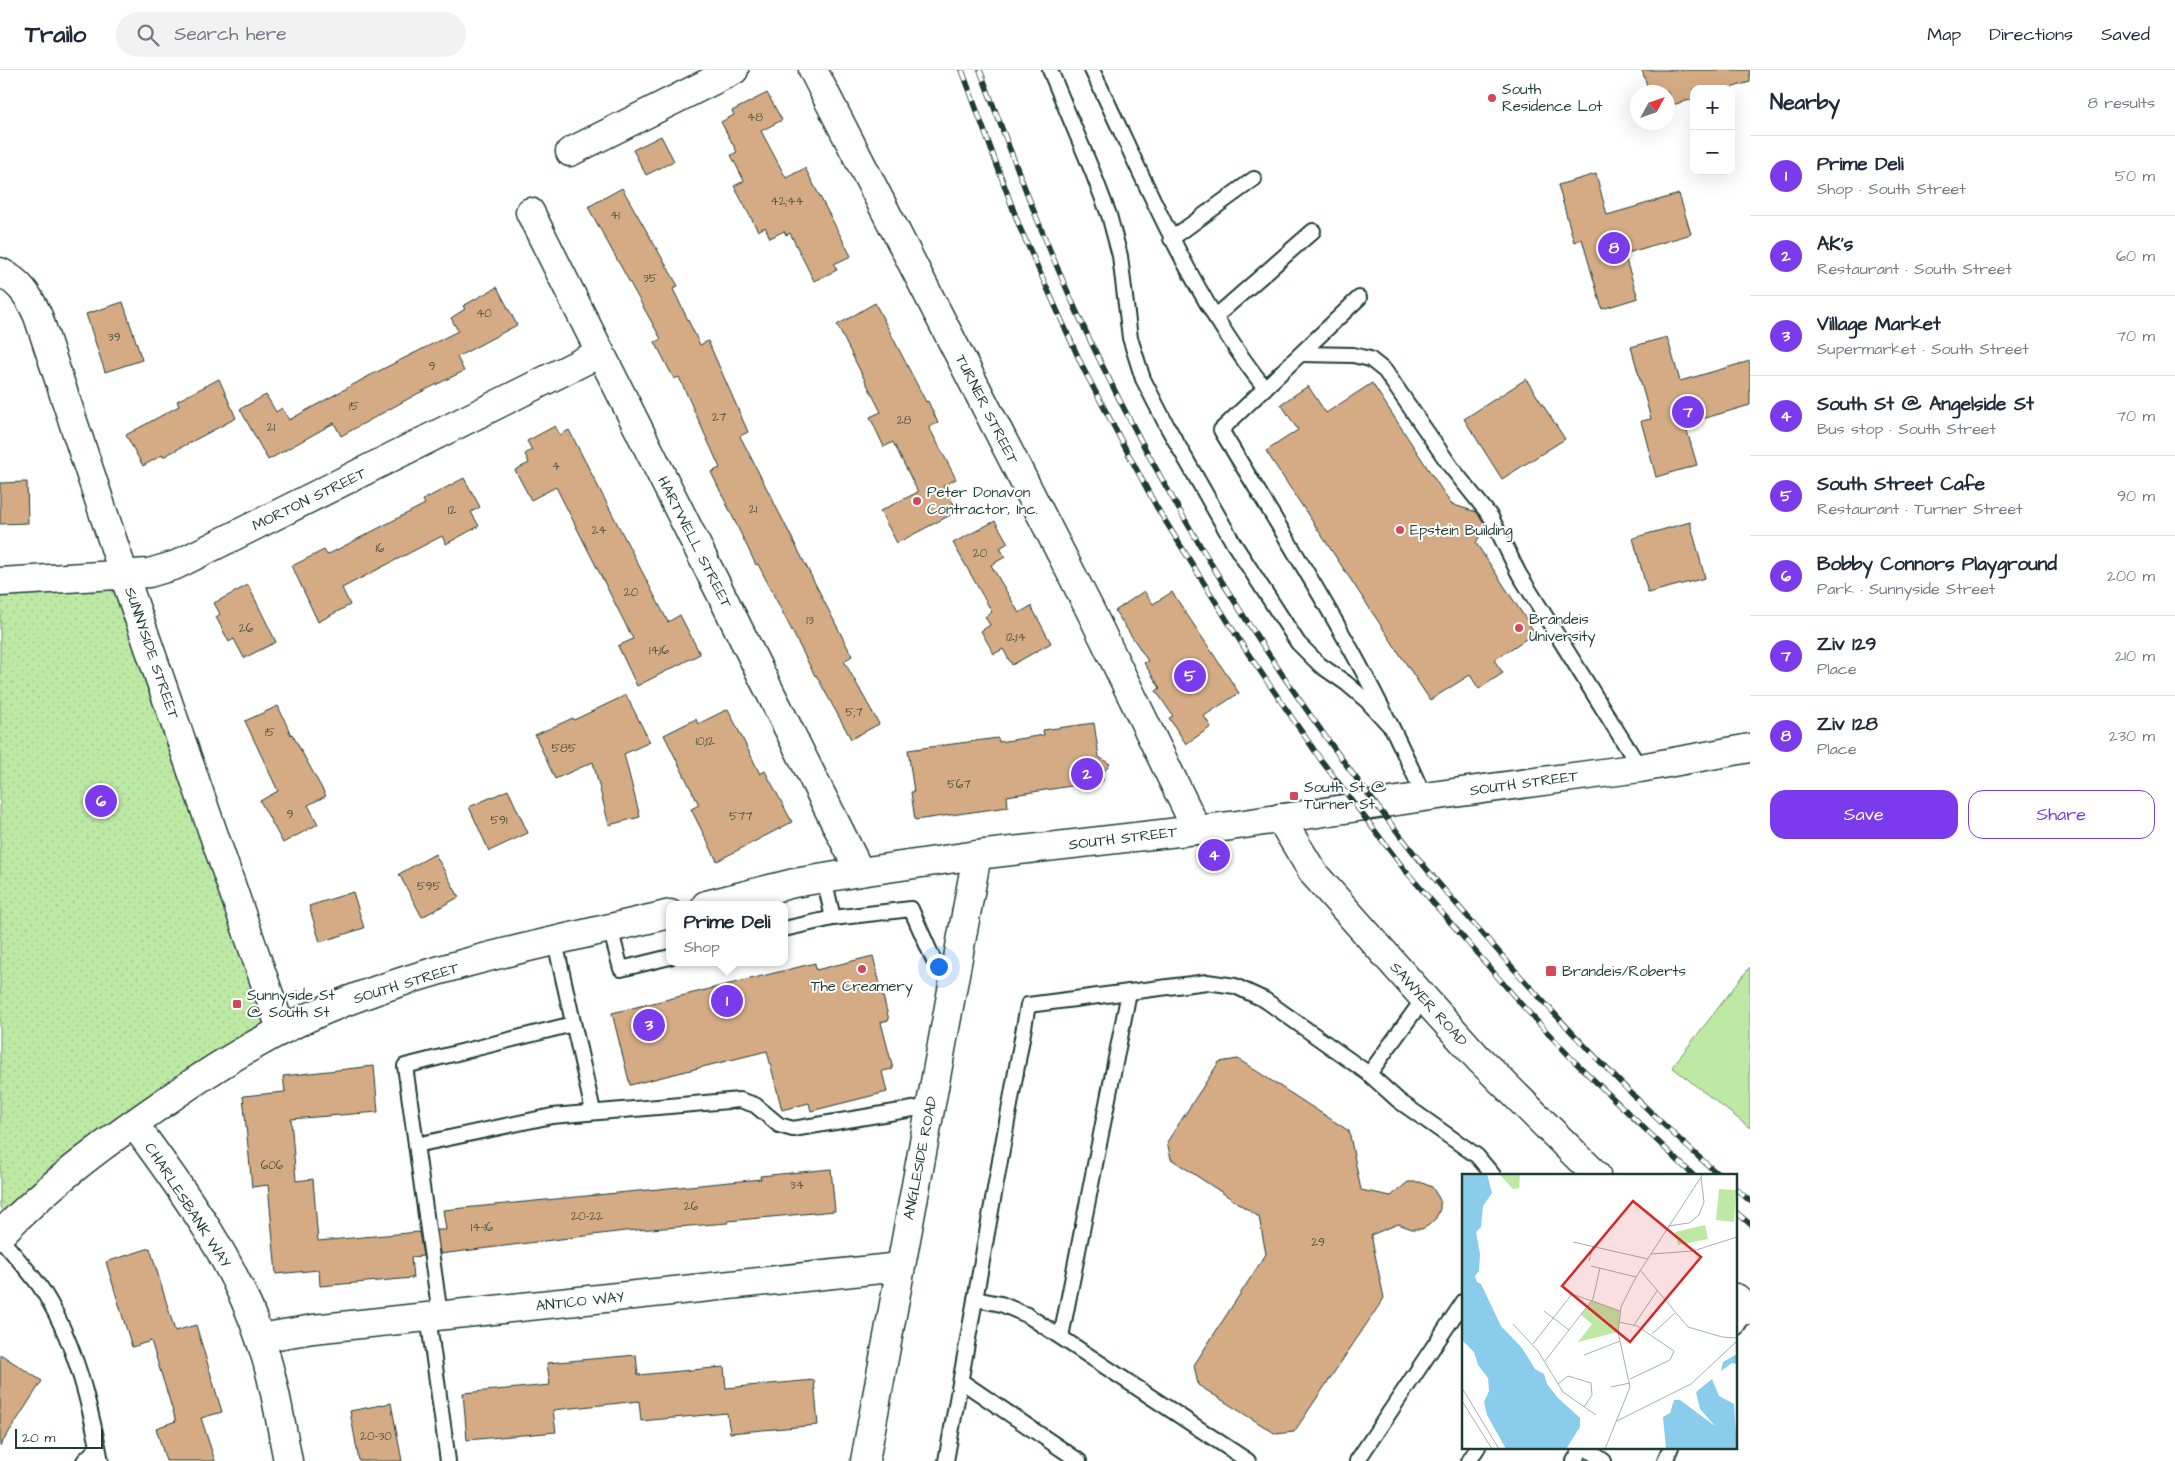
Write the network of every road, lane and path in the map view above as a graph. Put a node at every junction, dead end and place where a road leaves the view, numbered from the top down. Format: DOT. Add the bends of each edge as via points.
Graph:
graph roads {
  1 [pos="734,70"];
  2 [pos="814,70"];
  3 [pos="1050,70"];
  4 [pos="1092,70"];
  5 [pos="570,152"];
  6 [pos="1254,179"];
  7 [pos="530,212"];
  8 [pos="1313,232"];
  9 [pos="1171,239"];
  10 [pos="8,277"];
  11 [pos="1359,298"];
  12 [pos="1215,317"];
  13 [pos="600,353"];
  14 [pos="1300,354"];
  15 [pos="1265,388"];
  16 [pos="124,575"];
  17 [pos="0,582"];
  18 [pos="1390,726"];
  19 [pos="1750,748"];
  20 [pos="1640,768"];
  21 [pos="1424,797"];
  22 [pos="1280,818"];
  23 [pos="1197,830"];
  24 [pos="977,855"];
  25 [pos="860,872"];
  26 [pos="824,878"];
  27 [pos="723,901"];
  28 [pos="666,915"];
  29 [pos="832,918"];
  30 [pos="610,928"];
  31 [pos="788,928"];
  32 [pos="555,942"];
  33 [pos="666,958"];
  34 [pos="956,967"];
  35 [pos="1129,992"];
  36 [pos="1424,998"];
  37 [pos="573,1024"];
  38 [pos="281,1029"];
  39 [pos="1368,1074"];
  40 [pos="931,1106"];
  41 [pos="593,1111"];
  42 [pos="134,1124"];
  43 [pos="416,1145"];
  44 [pos="1492,1174"];
  45 [pos="1595,1174"];
  46 [pos="0,1237"];
  47 [pos="900,1266"];
  48 [pos="975,1299"];
  49 [pos="1462,1304"];
  50 [pos="434,1316"];
  51 [pos="260,1338"];
  52 [pos="1061,1338"];
  53 [pos="961,1381"];
  54 [pos="1477,1448"];
  55 [pos="1583,1448"];
  56 [pos="1585,1448"];
  57 [pos="1671,1448"];
  58 [pos="100,1454"];
  59 [pos="84,1461"];
  60 [pos="288,1461"];
  61 [pos="448,1461"];
  62 [pos="864,1461"];
  63 [pos="946,1461"];
  64 [pos="1079,1461"];
  65 [pos="1248,1461"];
  66 [pos="1358,1461"];
  67 [pos="1469,1461"];
  68 [pos="1574,1461"];
  69 [pos="1604,1461"];
  70 [pos="1665,1461"];
  1 -- 5 [label="street"];
  2 -- 23 [label="street, TURNER STREET" via="1089,608"];
  3 -- 18 [label="lane" via="1109,216 1120,256 1130,338 1143,379 1167,426 1234,544 1298,643 1320,665 1367,701"];
  4 -- 9 [label="lane"];
  6 -- 9 [label="lane"];
  7 -- 13 [label="street, HARTWELL STREET"];
  8 -- 12 [label="lane"];
  9 -- 12 [label="lane"];
  10 -- 16 [label="street, SUNNYSIDE STREET" via="25,290 38,316"];
  11 -- 14 [label="lane"];
  12 -- 15 [label="lane" via="1237,353"];
  13 -- 16 [label="street, MORTON STREET" via="176,564 148,573"];
  13 -- 25 [label="street, HARTWELL STREET"];
  14 -- 15 [label="lane"];
  14 -- 20 [label="lane" via="1353,355 1370,359 1385,371 1451,468 1491,517 1519,574"];
  15 -- 18 [label="lane" via="1221,430 1360,665"];
  16 -- 17 [label="street, MORTON STREET"];
  16 -- 38 [label="street, SUNNYSIDE STREET"];
  18 -- 21 [label="lane"];
  19 -- 20 [label="street, SOUTH STREET"];
  20 -- 21 [label="street, SOUTH STREET"];
  21 -- 22 [label="street, SOUTH STREET"];
  22 -- 23 [label="street, SOUTH STREET"];
  22 -- 36 [label="street, SAWYER ROAD" via="1314,874"];
  23 -- 24 [label="street, SOUTH STREET"];
  24 -- 25 [label="street, SOUTH STREET"];
  24 -- 34 [label="street, ANGLESIDE ROAD"];
  25 -- 26 [label="street, SOUTH STREET"];
  26 -- 27 [label="street, SOUTH STREET"];
  26 -- 29 [label="lane"];
  28 -- 30 [label="street, SOUTH STREET"];
  29 -- 31 [label="lane"];
  29 -- 34 [label="lane" via="910,909 935,963"];
  30 -- 32 [label="street, SOUTH STREET"];
  30 -- 33 [label="lane" via="621,969"];
  32 -- 37 [label="lane"];
  32 -- 38 [label="street, SOUTH STREET" via="386,986"];
  34 -- 40 [label="street, ANGLESIDE ROAD"];
  35 -- 39 [label="lane" via="1208,982 1236,986 1265,1000"];
  35 -- 48 [label="lane" via="1028,1005"];
  35 -- 52 [label="lane"];
  36 -- 39 [label="lane"];
  36 -- 45 [label="street, SAWYER ROAD" via="1478,1058"];
  37 -- 41 [label="lane"];
  37 -- 43 [label="lane" via="406,1066"];
  38 -- 42 [label="street, SOUTH STREET" via="228,1059"];
  39 -- 44 [label="lane" via="1399,1101 1477,1156"];
  40 -- 41 [label="lane" via="793,1129 779,1124 756,1105 740,1100"];
  40 -- 47 [label="street, ANGLESIDE ROAD"];
  41 -- 43 [label="lane" via="552,1116"];
  42 -- 46 [label="street, SOUTH STREET" via="52,1187"];
  42 -- 51 [label="street, CHARLESBANK WAY" via="214,1240 238,1283"];
  43 -- 50 [label="lane"];
  46 -- 58 [label="lane" via="39,1286 66,1335 80,1374"];
  47 -- 50 [label="street, ANTICO WAY"];
  47 -- 62 [label="street, ANGLESIDE ROAD"];
  48 -- 52 [label="lane" via="1001,1304 1027,1315"];
  48 -- 53 [label="lane"];
  49 -- 66 [label="lane"];
  50 -- 51 [label="street, ANTICO WAY"];
  50 -- 61 [label="lane"];
  51 -- 60 [label="street, CHARLESBANK WAY"];
  52 -- 65 [label="lane"];
  53 -- 63 [label="lane"];
  53 -- 64 [label="lane"];
  54 -- 67 [label="lane"];
  55 -- 68 [label="lane"];
  56 -- 69 [label="lane"];
  57 -- 70 [label="lane"];
  58 -- 59 [label="lane"];
}
